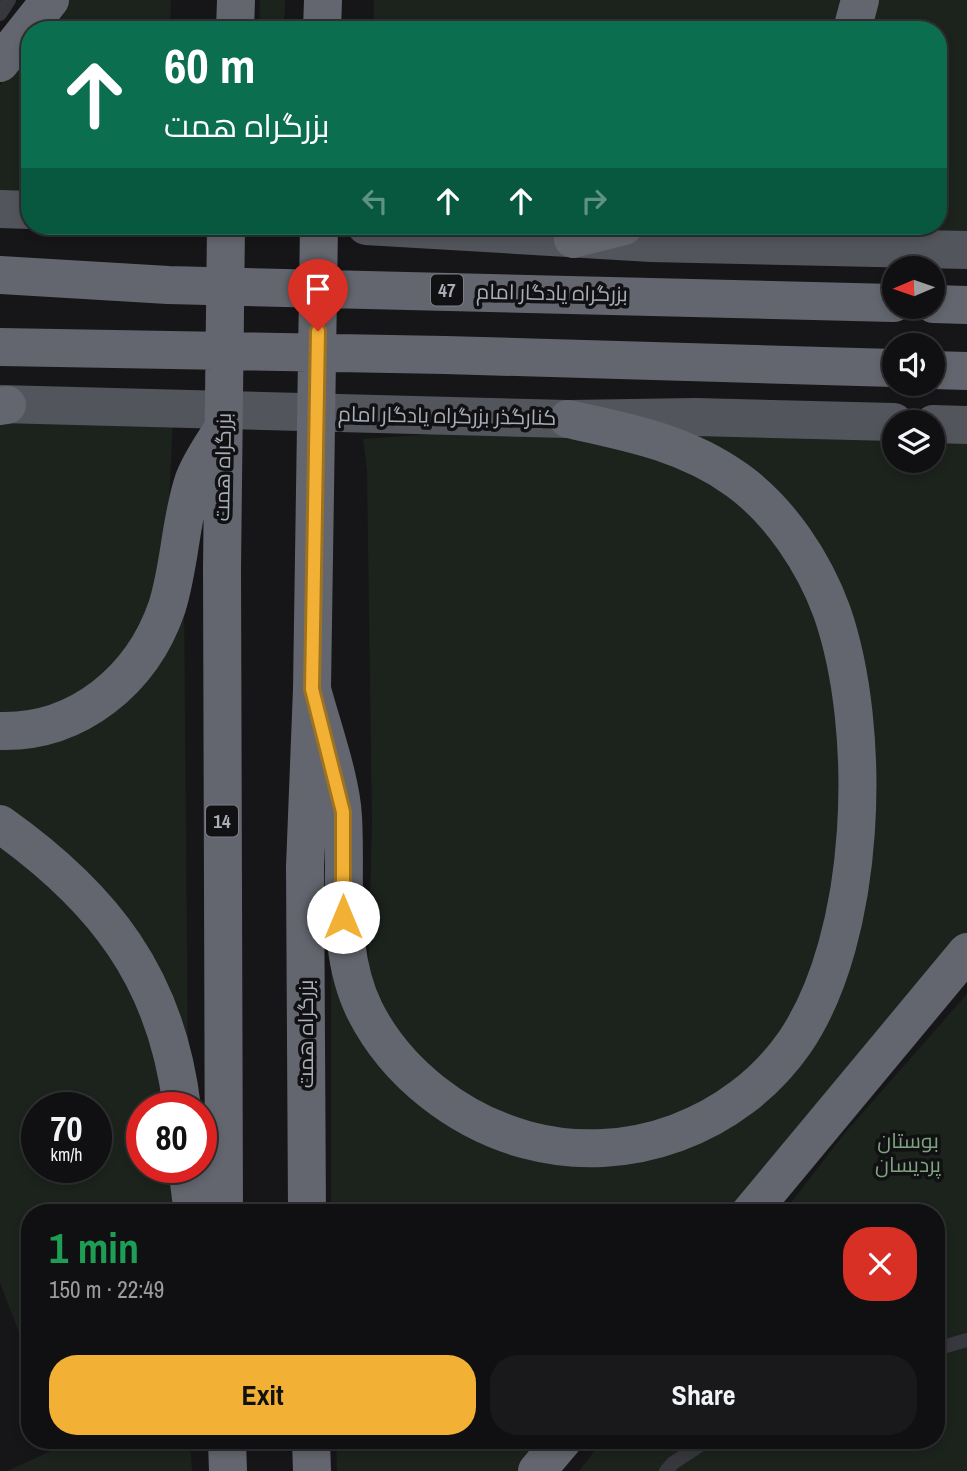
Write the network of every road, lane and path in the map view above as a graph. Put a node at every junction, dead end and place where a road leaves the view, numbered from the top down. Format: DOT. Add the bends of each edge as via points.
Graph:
graph roads {
  1 [pos="9,0"];
  2 [pos="50,0"];
  3 [pos="236,0"];
  4 [pos="323,0"];
  5 [pos="860,0"];
  6 [pos="0,14"];
  7 [pos="33,21"];
  8 [pos="235,21"];
  9 [pos="322,21"];
  10 [pos="854,21"];
  11 [pos="21,37"];
  12 [pos="0,63"];
  13 [pos="0,209"];
  14 [pos="21,210"];
  15 [pos="226,235"];
  16 [pos="319,235"];
  17 [pos="509,235"];
  18 [pos="589,235"];
  19 [pos="573,239"];
  20 [pos="967,250"];
  21 [pos="0,275"];
  22 [pos="882,303"];
  23 [pos="945,304"];
  24 [pos="967,305"];
  25 [pos="0,347"];
  26 [pos="882,368"];
  27 [pos="945,370"];
  28 [pos="967,371"];
  29 [pos="2,405"];
  30 [pos="568,419"];
  31 [pos="882,422"];
  32 [pos="945,424"];
  33 [pos="967,425"];
  34 [pos="223,428"];
  35 [pos="312,689"];
  36 [pos="0,731"];
  37 [pos="0,824"];
  38 [pos="967,952"];
  39 [pos="180,1092"];
  40 [pos="189,1183"];
  41 [pos="192,1204"];
  42 [pos="223,1204"];
  43 [pos="307,1204"];
  44 [pos="757,1204"];
  45 [pos="967,1340"];
  46 [pos="945,1346"];
  47 [pos="227,1449"];
  48 [pos="311,1449"];
  49 [pos="555,1449"];
  50 [pos="694,1449"];
  51 [pos="228,1471"];
  52 [pos="312,1471"];
  53 [pos="537,1471"];
  54 [pos="666,1471"];
  1 -- 6 [label="lane"];
  2 -- 7 [label="highway"];
  3 -- 8 [label="highway"];
  4 -- 9 [label="highway"];
  5 -- 10 [label="highway"];
  11 -- 12 [label="highway"];
  13 -- 14 [label="main road"];
  15 -- 34 [label="highway, بزرگراه همت / 14"];
  16 -- 35 [label="highway, بزرگراه همت"];
  17 -- 19 [label="main road"];
  18 -- 19 [label="highway"];
  19 -- 20 [label="main road"];
  21 -- 22 [label="highway, بزرگراه یادگار امام / 47" via="168,285"];
  23 -- 24 [label="highway"];
  25 -- 26 [label="highway"];
  27 -- 28 [label="highway"];
  29 -- 30 [label="main road, کنارگذر بزرگراه یادگار امام"];
  30 -- 31 [label="main road, کنارگذر بزرگراه یادگار امام"];
  30 -- 35 [label="highway" via="662,441 739,481 786,529 807,559 831,611 850,682 856,746 851,877 837,943 818,998 797,1039 771,1073 739,1101 671,1137 585,1148 544,1145 495,1132 425,1086 390,1051 364,1010 350,968 343,917 343,812"];
  32 -- 33 [label="main road"];
  34 -- 36 [label="highway" via="194,478 167,607 136,665 106,697 64,721 40,729"];
  34 -- 42 [label="highway, بزرگراه همت / 14"];
  35 -- 43 [label="highway, بزرگراه همت" via="305,867"];
  37 -- 39 [label="highway" via="67,875 127,947 156,1006"];
  38 -- 44 [label="highway"];
  40 -- 41 [label="highway"];
  45 -- 46 [label="lane"];
  47 -- 51 [label="highway"];
  48 -- 52 [label="highway"];
  49 -- 53 [label="highway"];
  50 -- 54 [label="lane"];
}
